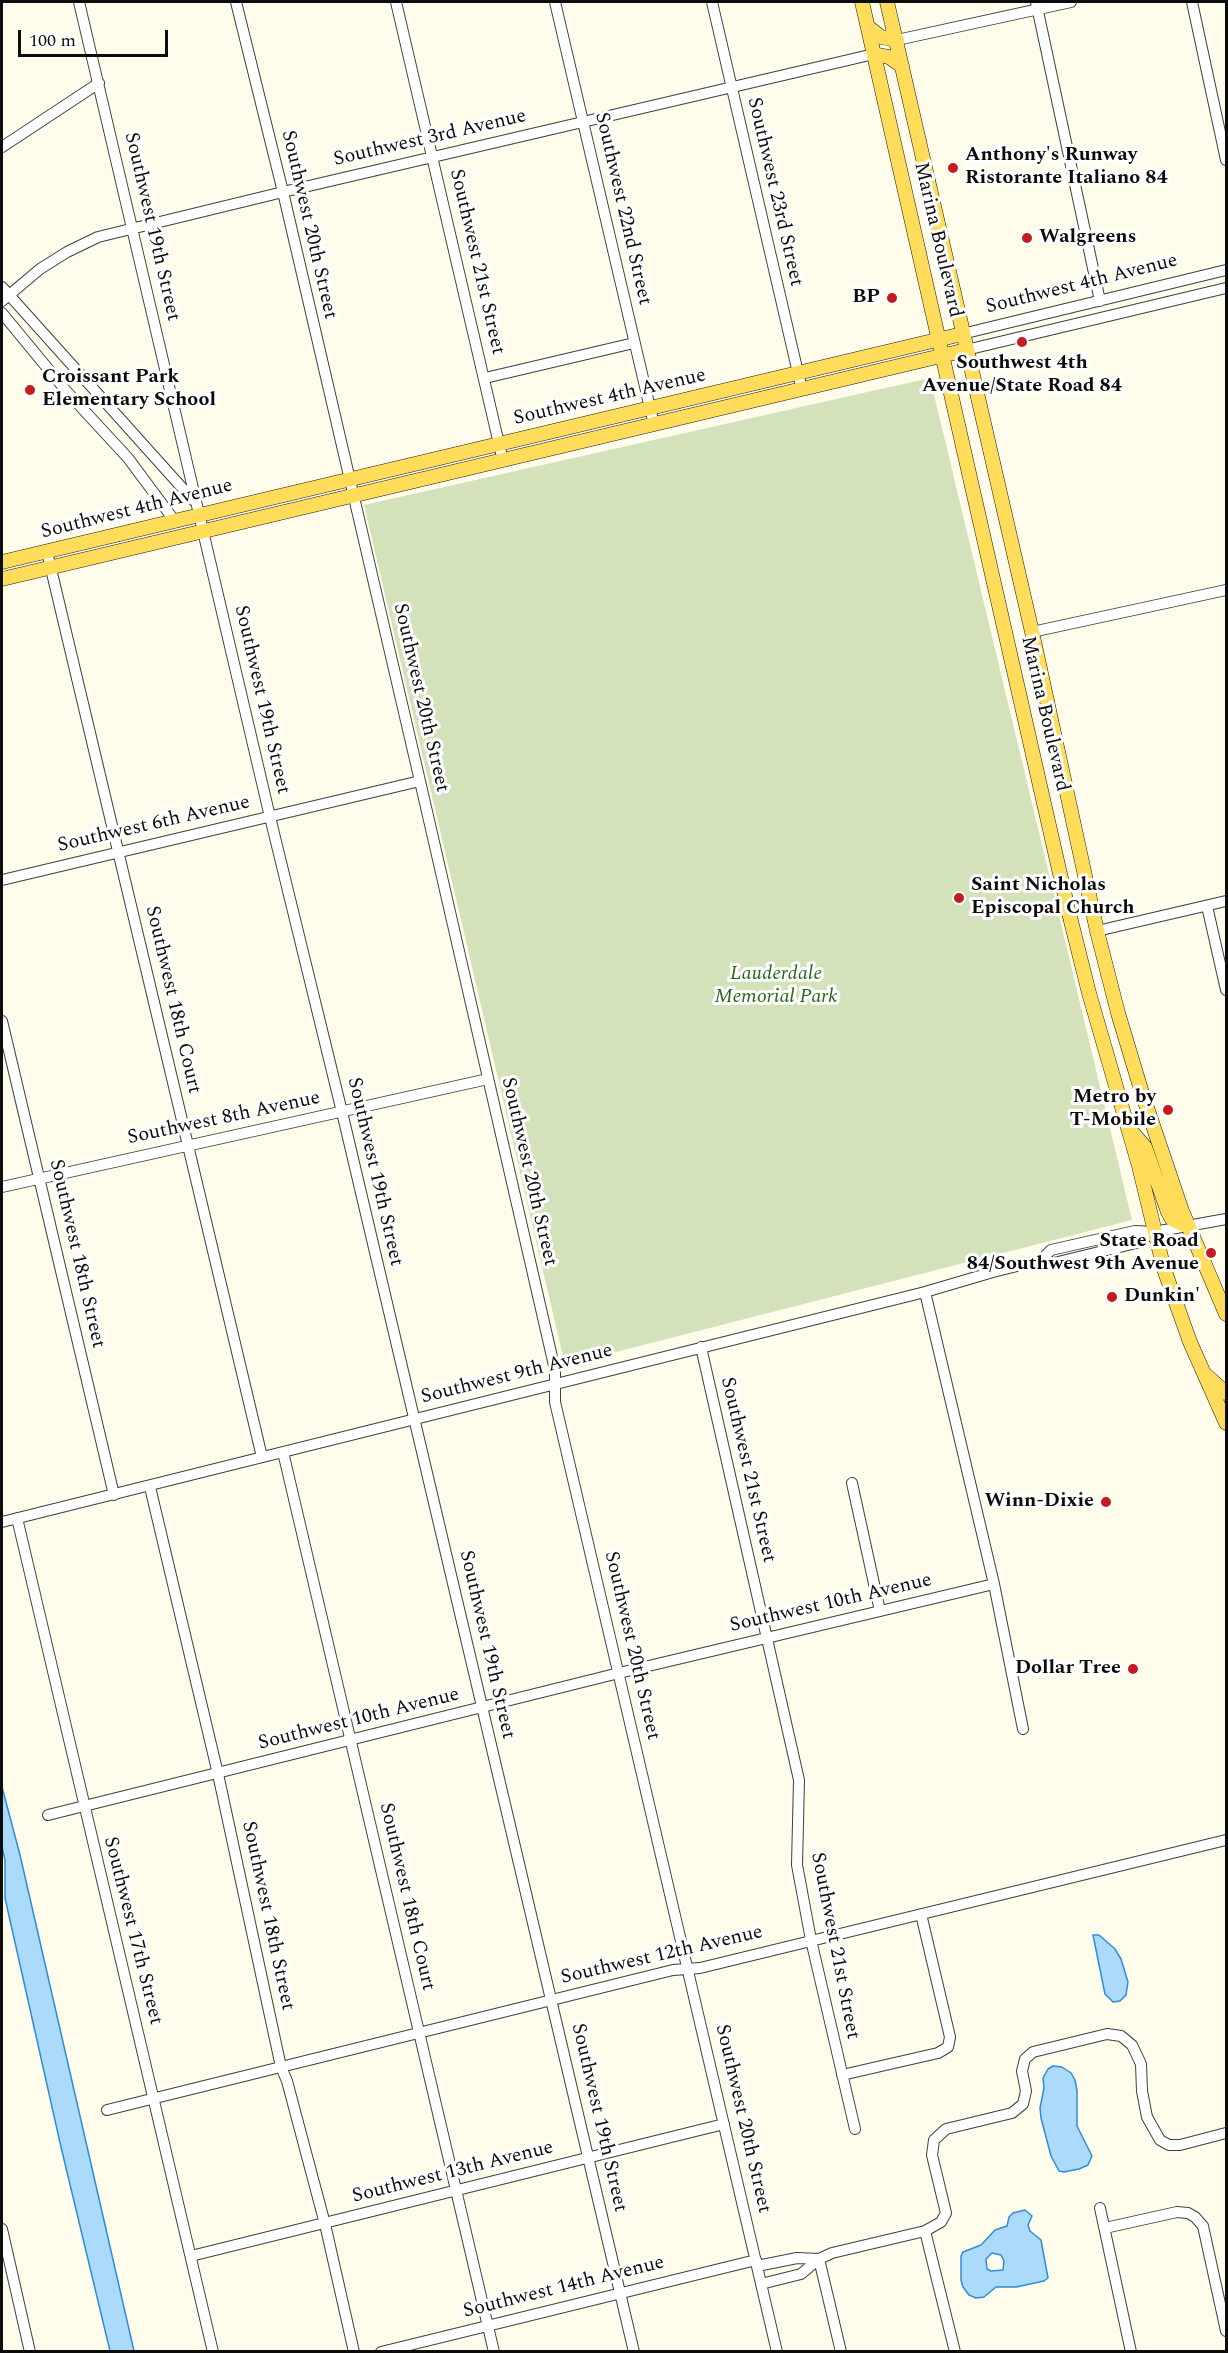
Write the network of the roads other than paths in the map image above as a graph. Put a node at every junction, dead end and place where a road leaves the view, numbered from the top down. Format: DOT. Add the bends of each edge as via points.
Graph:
graph roads {
  1 [pos="80,2"];
  2 [pos="236,2"];
  3 [pos="396,2"];
  4 [pos="555,2"];
  5 [pos="712,2"];
  6 [pos="862,2"];
  7 [pos="887,2"];
  8 [pos="1071,2"];
  9 [pos="1191,2"];
  10 [pos="1037,5"];
  11 [pos="868,27"];
  12 [pos="897,40"];
  13 [pos="874,54"];
  14 [pos="902,66"];
  15 [pos="99,82"];
  16 [pos="732,88"];
  17 [pos="583,121"];
  18 [pos="2,147"];
  19 [pos="433,158"];
  20 [pos="1227,160"];
  21 [pos="283,192"];
  22 [pos="133,227"];
  23 [pos="1227,270"];
  24 [pos="1227,288"];
  25 [pos="4,294"];
  26 [pos="1100,301"];
  27 [pos="2,313"];
  28 [pos="962,334"];
  29 [pos="940,340"];
  30 [pos="634,344"];
  31 [pos="966,350"];
  32 [pos="943,356"];
  33 [pos="797,374"];
  34 [pos="485,378"];
  35 [pos="802,390"];
  36 [pos="650,408"];
  37 [pos="654,425"];
  38 [pos="499,444"];
  39 [pos="503,461"];
  40 [pos="349,480"];
  41 [pos="354,496"];
  42 [pos="197,508"];
  43 [pos="174,520"];
  44 [pos="202,531"];
  45 [pos="47,552"];
  46 [pos="2,562"];
  47 [pos="51,567"];
  48 [pos="2,579"];
  49 [pos="1227,590"];
  50 [pos="1032,632"];
  51 [pos="420,781"];
  52 [pos="270,817"];
  53 [pos="118,851"];
  54 [pos="2,880"];
  55 [pos="1227,901"];
  56 [pos="1207,906"];
  57 [pos="1068,909"];
  58 [pos="1097,931"];
  59 [pos="1227,990"];
  60 [pos="2,1021"];
  61 [pos="488,1079"];
  62 [pos="342,1112"];
  63 [pos="1128,1127"];
  64 [pos="188,1145"];
  65 [pos="39,1178"];
  66 [pos="2,1187"];
  67 [pos="1227,1219"];
  68 [pos="1188,1227"];
  69 [pos="1154,1232"];
  70 [pos="925,1292"];
  71 [pos="1227,1314"];
  72 [pos="701,1347"];
  73 [pos="1204,1374"];
  74 [pos="555,1384"];
  75 [pos="1227,1392"];
  76 [pos="414,1420"];
  77 [pos="1227,1424"];
  78 [pos="283,1452"];
  79 [pos="262,1457"];
  80 [pos="852,1484"];
  81 [pos="150,1487"];
  82 [pos="114,1495"];
  83 [pos="17,1518"];
  84 [pos="2,1522"];
  85 [pos="994,1584"];
  86 [pos="880,1611"];
  87 [pos="767,1638"];
  88 [pos="619,1673"];
  89 [pos="482,1708"];
  90 [pos="1023,1729"];
  91 [pos="351,1741"];
  92 [pos="218,1774"];
  93 [pos="83,1808"];
  94 [pos="48,1815"];
  95 [pos="1227,1840"];
  96 [pos="921,1914"];
  97 [pos="811,1940"];
  98 [pos="688,1969"];
  99 [pos="551,2000"];
  100 [pos="419,2034"];
  101 [pos="280,2067"];
  102 [pos="842,2075"];
  103 [pos="154,2098"];
  104 [pos="107,2110"];
  105 [pos="724,2124"];
  106 [pos="855,2129"];
  107 [pos="1227,2133"];
  108 [pos="588,2158"];
  109 [pos="456,2190"];
  110 [pos="1100,2208"];
  111 [pos="326,2224"];
  112 [pos="1105,2228"];
  113 [pos="2,2229"];
  114 [pos="925,2231"];
  115 [pos="190,2256"];
  116 [pos="819,2259"];
  117 [pos="756,2263"];
  118 [pos="761,2284"];
  119 [pos="620,2293"];
  120 [pos="488,2325"];
  121 [pos="1227,2331"];
  122 [pos="30,2352"];
  123 [pos="213,2352"];
  124 [pos="354,2352"];
  125 [pos="381,2352"];
  126 [pos="494,2352"];
  127 [pos="634,2352"];
  128 [pos="777,2352"];
  129 [pos="841,2352"];
  130 [pos="955,2352"];
  131 [pos="1131,2352"];
  1 -- 15 [label="street, Southwest 19th Street"];
  2 -- 21 [label="street, Southwest 20th Street"];
  3 -- 19 [label="street, Southwest 21st Street"];
  4 -- 17 [label="street, Southwest 22nd Street"];
  5 -- 16 [label="street, Southwest 23rd Street"];
  6 -- 11 [label="main road, Marina Boulevard"];
  7 -- 12 [label="main road, Marina Boulevard"];
  8 -- 10 [label="street"];
  9 -- 20 [label="street"];
  10 -- 12 [label="street"];
  10 -- 26 [label="street"];
  11 -- 12 [label="main road" via="881,37"];
  11 -- 13 [label="main road, Marina Boulevard"];
  12 -- 14 [label="main road, Marina Boulevard"];
  13 -- 14 [label="main road" via="889,57"];
  13 -- 16 [label="street, Southwest 3rd Avenue"];
  13 -- 29 [label="main road, Marina Boulevard"];
  14 -- 28 [label="main road, Marina Boulevard"];
  15 -- 18 [label="street"];
  15 -- 22 [label="street, Southwest 19th Street"];
  16 -- 17 [label="street, Southwest 3rd Avenue"];
  16 -- 33 [label="street, Southwest 23rd Street"];
  17 -- 19 [label="street, Southwest 3rd Avenue"];
  17 -- 30 [label="street, Southwest 22nd Street"];
  19 -- 21 [label="street, Southwest 3rd Avenue"];
  19 -- 34 [label="street, Southwest 21st Street"];
  21 -- 22 [label="street, Southwest 3rd Avenue"];
  21 -- 40 [label="street, Southwest 20th Street"];
  22 -- 25 [label="street, Southwest 3rd Avenue" via="98,237 67,252"];
  22 -- 42 [label="street, Southwest 19th Street"];
  23 -- 26 [label="street, Southwest 4th Avenue"];
  24 -- 31 [label="street, Southwest 4th Avenue"];
  25 -- 42 [label="street"];
  26 -- 28 [label="street, Southwest 4th Avenue"];
  27 -- 43 [label="street" via="128,458"];
  28 -- 29 [label="main road, Southwest 4th Avenue"];
  28 -- 31 [label="main road, Marina Boulevard"];
  29 -- 32 [label="main road, Marina Boulevard"];
  29 -- 33 [label="main road, Southwest 4th Avenue"];
  30 -- 34 [label="street"];
  30 -- 36 [label="street, Southwest 22nd Street"];
  31 -- 32 [label="main road, Southwest 4th Avenue"];
  31 -- 50 [label="main road, Marina Boulevard"];
  32 -- 35 [label="main road, Southwest 4th Avenue"];
  32 -- 57 [label="main road, Marina Boulevard"];
  33 -- 35 [label="street, Southwest 23rd Street"];
  33 -- 36 [label="main road, Southwest 4th Avenue"];
  34 -- 38 [label="street, Southwest 21st Street"];
  35 -- 37 [label="main road, Southwest 4th Avenue"];
  36 -- 37 [label="street, Southwest 22nd Street"];
  36 -- 38 [label="main road, Southwest 4th Avenue"];
  37 -- 39 [label="main road, Southwest 4th Avenue"];
  38 -- 39 [label="street, Southwest 21st Street"];
  38 -- 40 [label="main road, Southwest 4th Avenue"];
  39 -- 41 [label="main road, Southwest 4th Avenue"];
  40 -- 41 [label="street, Southwest 20th Street"];
  40 -- 42 [label="main road, Southwest 4th Avenue"];
  41 -- 44 [label="main road, Southwest 4th Avenue"];
  41 -- 51 [label="street, Southwest 20th Street"];
  42 -- 43 [label="main road, Southwest 4th Avenue"];
  42 -- 44 [label="street, Southwest 19th Street"];
  43 -- 45 [label="main road, Southwest 4th Avenue"];
  44 -- 47 [label="main road, Southwest 4th Avenue"];
  44 -- 52 [label="street, Southwest 19th Street"];
  45 -- 46 [label="main road, Southwest 4th Avenue"];
  45 -- 47 [label="street, Southwest 18th Court"];
  47 -- 48 [label="main road, Southwest 4th Avenue"];
  47 -- 53 [label="street, Southwest 18th Court"];
  49 -- 50 [label="street"];
  50 -- 58 [label="main road, Marina Boulevard"];
  51 -- 52 [label="street, Southwest 6th Avenue"];
  51 -- 61 [label="street, Southwest 20th Street"];
  52 -- 53 [label="street, Southwest 6th Avenue"];
  52 -- 62 [label="street, Southwest 19th Street"];
  53 -- 54 [label="street, Southwest 6th Avenue"];
  53 -- 64 [label="street, Southwest 18th Court"];
  55 -- 56 [label="street"];
  56 -- 58 [label="street"];
  56 -- 59 [label="street"];
  57 -- 58 [label="main road"];
  57 -- 63 [label="main road, Marina Boulevard"];
  58 -- 68 [label="main road, Marina Boulevard" via="1135,1071"];
  60 -- 65 [label="street, Southwest 18th Street"];
  61 -- 62 [label="street, Southwest 8th Avenue"];
  61 -- 74 [label="street, Southwest 20th Street" via="555,1370"];
  62 -- 64 [label="street, Southwest 8th Avenue"];
  62 -- 76 [label="street, Southwest 19th Street"];
  63 -- 68 [label="main road" via="1144,1147 1172,1219"];
  63 -- 69 [label="main road, Marina Boulevard"];
  64 -- 65 [label="street, Southwest 8th Avenue"];
  64 -- 79 [label="street, Southwest 18th Court"];
  65 -- 66 [label="street, Southwest 8th Avenue"];
  65 -- 82 [label="street, Southwest 18th Street"];
  67 -- 68 [label="street, Southwest 9th Avenue"];
  68 -- 69 [label="street, Southwest 9th Avenue"];
  68 -- 71 [label="main road, Marina Boulevard"];
  69 -- 70 [label="street, Southwest 9th Avenue" via="1136,1243 1054,1263 1041,1260"];
  69 -- 73 [label="main road, Marina Boulevard" via="1177,1309"];
  70 -- 72 [label="street, Southwest 9th Avenue"];
  70 -- 85 [label="street"];
  72 -- 74 [label="street, Southwest 9th Avenue"];
  72 -- 87 [label="street, Southwest 21st Street"];
  73 -- 75 [label="main road"];
  73 -- 77 [label="main road, Marina Boulevard"];
  74 -- 76 [label="street, Southwest 9th Avenue"];
  74 -- 88 [label="street, Southwest 20th Street" via="555,1402"];
  76 -- 78 [label="street, Southwest 9th Avenue"];
  76 -- 89 [label="street, Southwest 19th Street"];
  78 -- 79 [label="street, Southwest 9th Avenue"];
  78 -- 91 [label="street, Southwest 18th Court"];
  79 -- 81 [label="street, Southwest 9th Avenue"];
  80 -- 86 [label="street"];
  81 -- 82 [label="street, Southwest 9th Avenue"];
  81 -- 92 [label="street, Southwest 18th Street"];
  82 -- 83 [label="street, Southwest 9th Avenue"];
  83 -- 84 [label="street, Southwest 9th Avenue"];
  83 -- 93 [label="street, Southwest 17th Street"];
  85 -- 86 [label="street, Southwest 10th Avenue"];
  85 -- 90 [label="street"];
  86 -- 87 [label="street, Southwest 10th Avenue"];
  87 -- 88 [label="street, Southwest 10th Avenue"];
  87 -- 97 [label="street, Southwest 21st Street" via="799,1780 797,1865"];
  88 -- 89 [label="street, Southwest 10th Avenue"];
  88 -- 98 [label="street, Southwest 20th Street"];
  89 -- 91 [label="street, Southwest 10th Avenue"];
  89 -- 99 [label="street, Southwest 19th Street"];
  91 -- 92 [label="street, Southwest 10th Avenue"];
  91 -- 100 [label="street, Southwest 18th Court"];
  92 -- 93 [label="street, Southwest 10th Avenue"];
  92 -- 101 [label="street, Southwest 18th Street"];
  93 -- 94 [label="street, Southwest 10th Avenue"];
  93 -- 103 [label="street, Southwest 17th Street"];
  95 -- 96 [label="street, Southwest 12th Avenue"];
  96 -- 97 [label="street, Southwest 12th Avenue"];
  96 -- 102 [label="street" via="950,2037 948,2047 938,2053"];
  97 -- 98 [label="street, Southwest 12th Avenue"];
  97 -- 102 [label="street, Southwest 21st Street"];
  98 -- 99 [label="street, Southwest 12th Avenue"];
  98 -- 105 [label="street, Southwest 20th Street"];
  99 -- 100 [label="street, Southwest 12th Avenue"];
  99 -- 108 [label="street, Southwest 19th Street"];
  100 -- 101 [label="street, Southwest 12th Avenue"];
  100 -- 109 [label="street, Southwest 18th Court"];
  101 -- 103 [label="street, Southwest 12th Avenue"];
  101 -- 111 [label="street, Southwest 18th Street"];
  102 -- 106 [label="street, Southwest 21st Street"];
  103 -- 104 [label="street, Southwest 12th Avenue"];
  103 -- 115 [label="street, Southwest 17th Street"];
  105 -- 108 [label="street, Southwest 13th Avenue"];
  105 -- 117 [label="street, Southwest 20th Street"];
  107 -- 114 [label="street" via="1180,2145 1160,2140 1147,2117 1142,2064 1132,2045 1121,2036 1107,2034 1033,2052 1025,2059 1022,2071 1026,2091 1023,2104 1012,2113 946,2129 933,2140 932,2155 946,2213 941,2223"];
  108 -- 109 [label="street, Southwest 13th Avenue"];
  108 -- 119 [label="street, Southwest 19th Street"];
  109 -- 111 [label="street, Southwest 13th Avenue"];
  109 -- 120 [label="street, Southwest 18th Court"];
  110 -- 112 [label="street"];
  111 -- 115 [label="street, Southwest 13th Avenue"];
  111 -- 124 [label="street, Southwest 18th Street"];
  112 -- 121 [label="street" via="1177,2212 1195,2217 1203,2226"];
  112 -- 131 [label="street"];
  113 -- 122 [label="street"];
  114 -- 116 [label="street"];
  114 -- 130 [label="street"];
  115 -- 123 [label="street, Southwest 17th Street"];
  116 -- 117 [label="street, Southwest 14th Avenue"];
  116 -- 118 [label="street" via="801,2274"];
  116 -- 129 [label="street"];
  117 -- 118 [label="street, Southwest 20th Street"];
  117 -- 119 [label="street, Southwest 14th Avenue"];
  118 -- 128 [label="street, Southwest 20th Street"];
  119 -- 120 [label="street, Southwest 14th Avenue"];
  119 -- 127 [label="street, Southwest 19th Street"];
  120 -- 125 [label="street, Southwest 14th Avenue"];
  120 -- 126 [label="street, Southwest 18th Court"];
}
